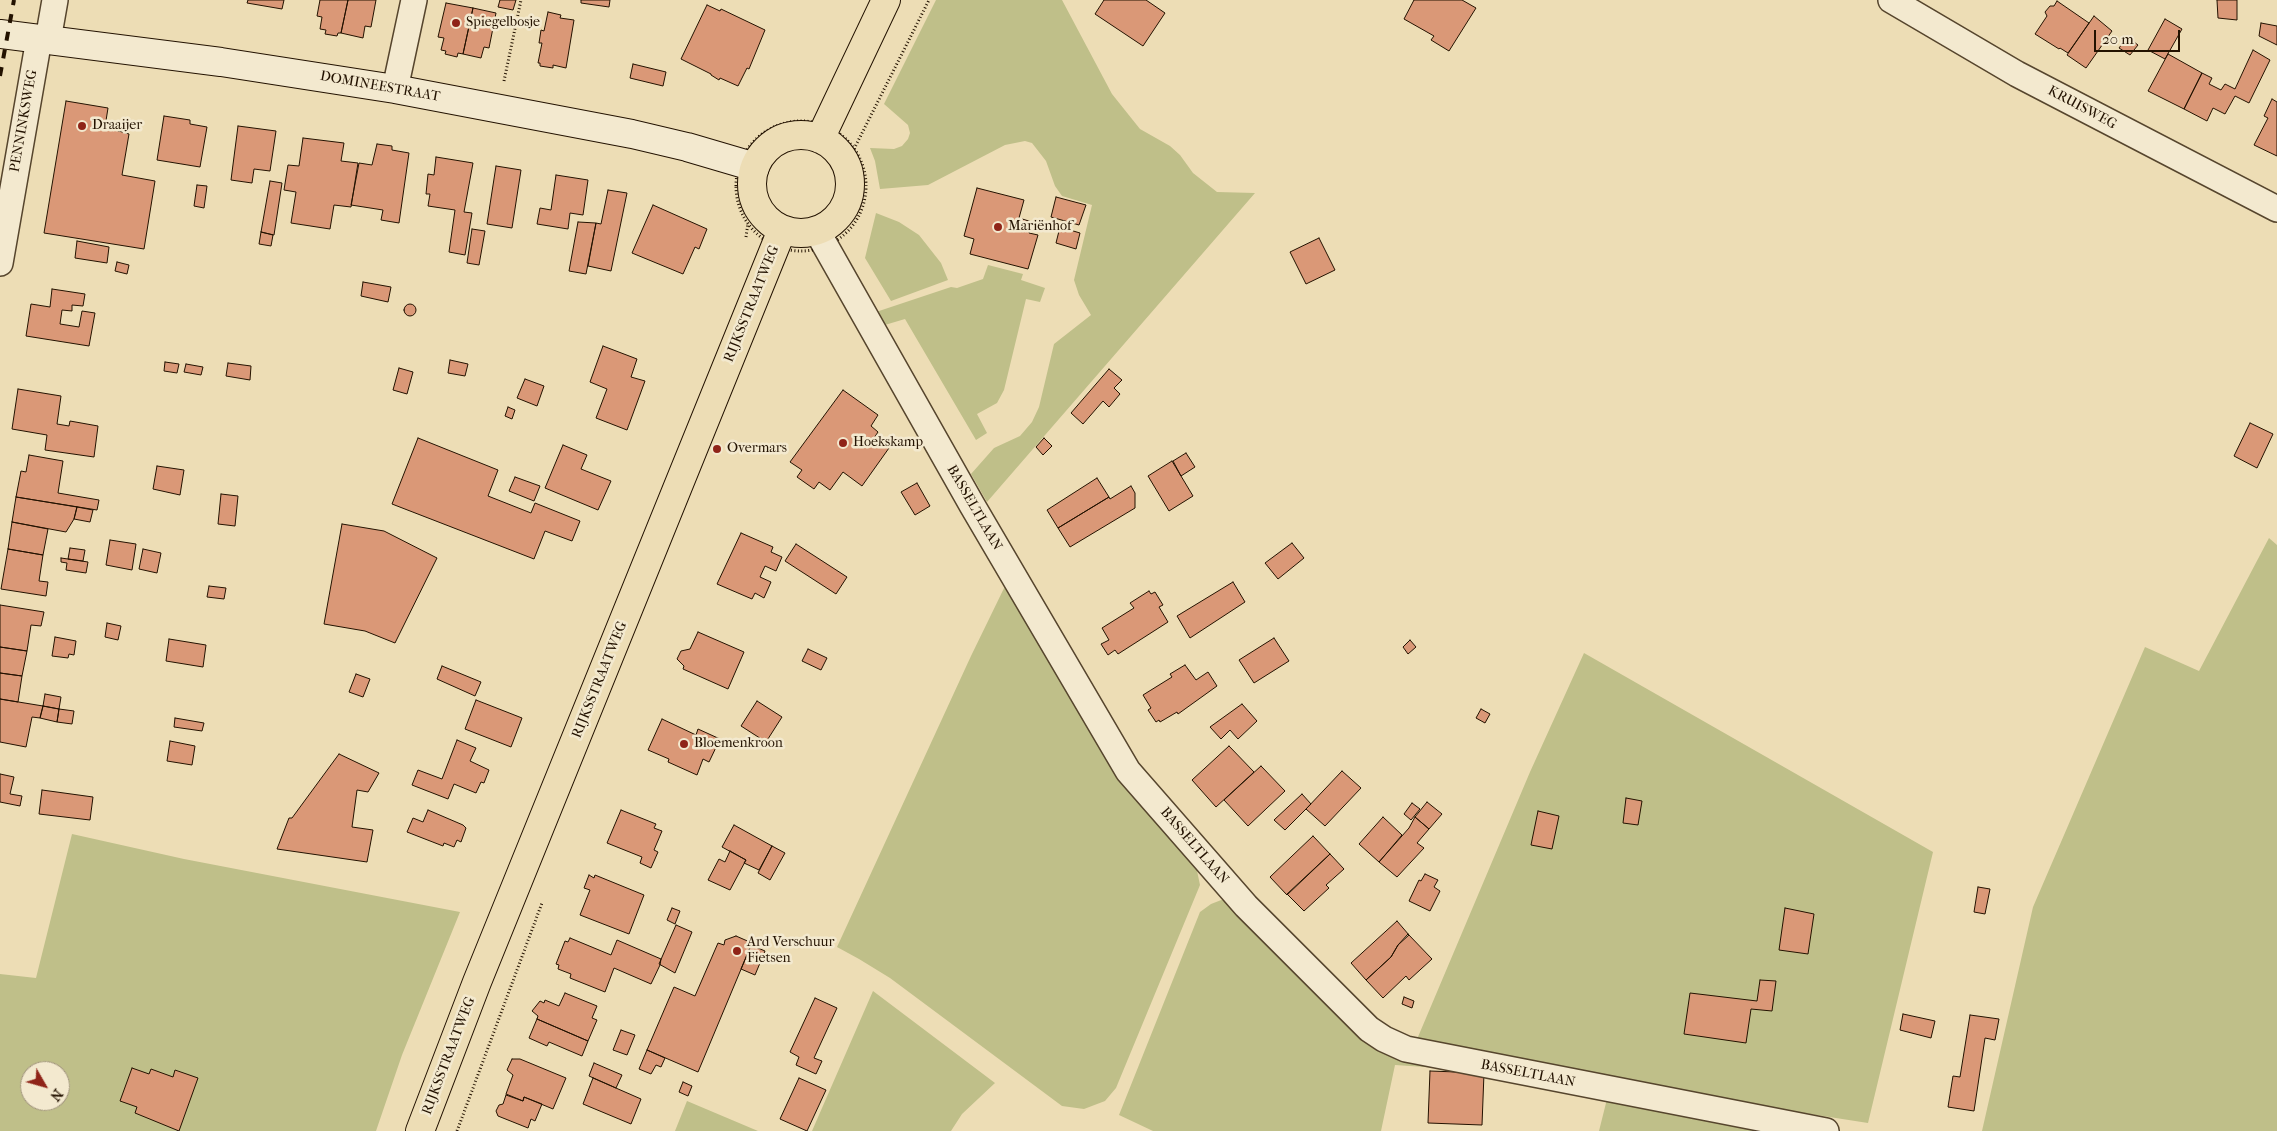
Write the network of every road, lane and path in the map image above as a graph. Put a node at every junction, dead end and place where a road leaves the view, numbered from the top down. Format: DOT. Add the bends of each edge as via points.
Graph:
graph roads {
  1 [pos="54,0"];
  2 [pos="414,0"];
  3 [pos="521,0"];
  4 [pos="886,0"];
  5 [pos="929,0"];
  6 [pos="1891,0"];
  7 [pos="0,34"];
  8 [pos="44,39"];
  9 [pos="395,89"];
  10 [pos="498,108"];
  11 [pos="797,121"];
  12 [pos="820,139"];
  13 [pos="748,164"];
  14 [pos="2277,209"];
  15 [pos="782,230"];
  16 [pos="815,242"];
  17 [pos="0,263"];
  18 [pos="420,1131"];
  19 [pos="1826,1131"];
  1 -- 8 [label="street, PENNINKSWEG"];
  2 -- 9 [label="street"];
  3 -- 10 [label="path"];
  4 -- 12 [label="main road"];
  5 -- 16 [label="path" via="854,149 863,166 866,186 861,211 846,232"];
  6 -- 14 [label="street, KRUISWEG" via="2017,74"];
  7 -- 8 [label="main road, DOMINEESTRAAT"];
  8 -- 9 [label="main road, DOMINEESTRAAT"];
  8 -- 17 [label="street, PENNINKSWEG"];
  9 -- 10 [label="main road, DOMINEESTRAAT"];
  10 -- 13 [label="main road, DOMINEESTRAAT" via="632,134"];
  11 -- 13 [label="path" via="770,128 759,136 750,146"];
  12 -- 13 [label="main road" via="808,135 782,139"];
  12 -- 16 [label="main road" via="831,144 846,163 850,186 844,208"];
  13 -- 15 [label="main road" via="756,204 767,219"];
  15 -- 16 [label="main road" via="799,233"];
  15 -- 18 [label="main road, RIJKSSTRAATWEG" via="477,982"];
  16 -- 19 [label="street, BASSELTLAAN" via="1128,771 1246,906 1369,1029 1406,1050"];
}
